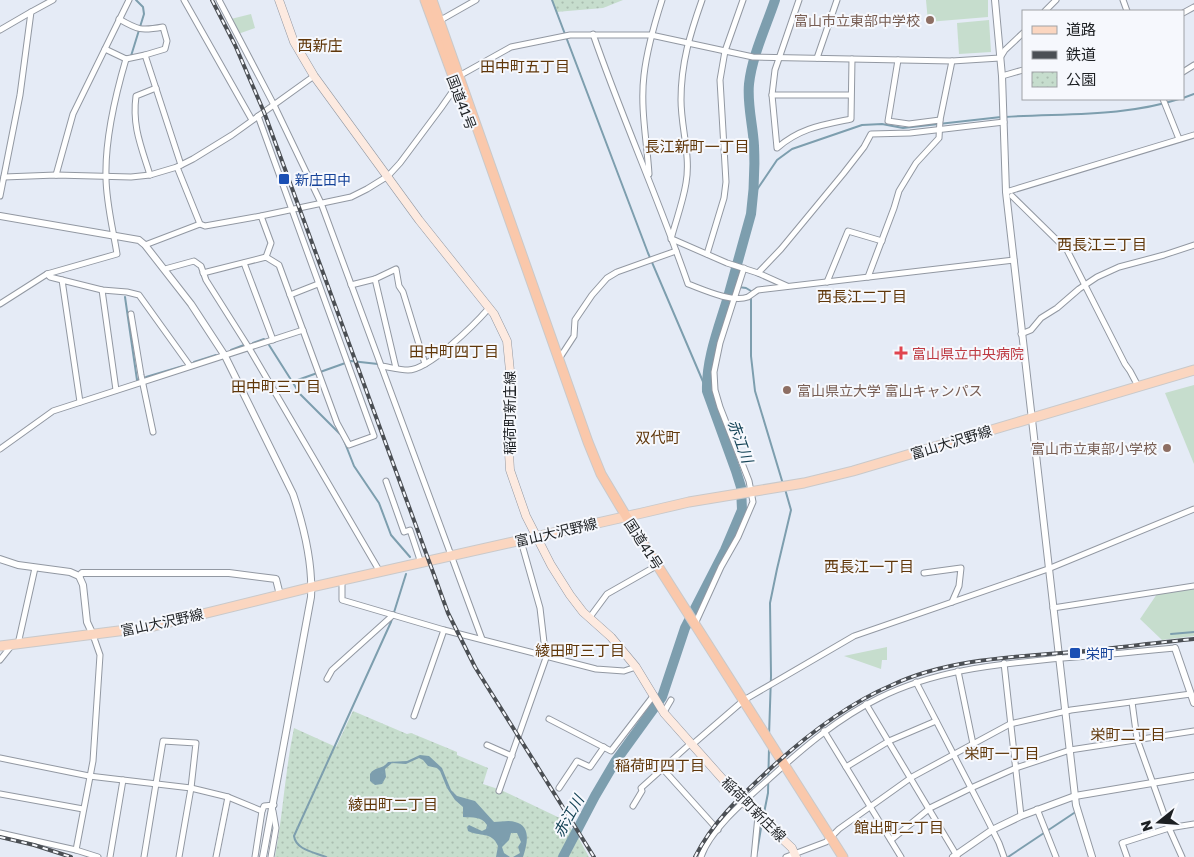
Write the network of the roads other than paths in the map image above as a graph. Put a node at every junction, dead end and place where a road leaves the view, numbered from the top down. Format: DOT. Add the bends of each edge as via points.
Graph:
graph roads {
  1 [pos="53,0"];
  2 [pos="129,0"];
  3 [pos="184,0"];
  4 [pos="219,0"];
  5 [pos="279,0"];
  6 [pos="425,0"];
  7 [pos="432,0"];
  8 [pos="476,0"];
  9 [pos="662,0"];
  10 [pos="702,0"];
  11 [pos="743,0"];
  12 [pos="799,0"];
  13 [pos="837,0"];
  14 [pos="995,0"];
  15 [pos="1056,0"];
  16 [pos="1046,10"];
  17 [pos="31,12"];
  18 [pos="119,19"];
  19 [pos="437,22"];
  20 [pos="0,30"];
  21 [pos="593,34"];
  22 [pos="1022,34"];
  23 [pos="651,35"];
  24 [pos="687,43"];
  25 [pos="105,49"];
  26 [pos="725,51"];
  27 [pos="145,56"];
  28 [pos="126,58"];
  29 [pos="779,58"];
  30 [pos="817,58"];
  31 [pos="1000,58"];
  32 [pos="852,59"];
  33 [pos="898,60"];
  34 [pos="952,61"];
  35 [pos="1022,70"];
  36 [pos="314,76"];
  37 [pos="459,76"];
  38 [pos="1002,76"];
  39 [pos="456,87"];
  40 [pos="156,88"];
  41 [pos="772,95"];
  42 [pos="850,95"];
  43 [pos="1163,100"];
  44 [pos="274,105"];
  45 [pos="258,116"];
  46 [pos="252,120"];
  47 [pos="940,120"];
  48 [pos="1004,122"];
  49 [pos="939,128"];
  50 [pos="1194,135"];
  51 [pos="1178,140"];
  52 [pos="179,166"];
  53 [pos="56,175"];
  54 [pos="150,175"];
  55 [pos="388,176"];
  56 [pos="4,177"];
  57 [pos="106,177"];
  58 [pos="649,180"];
  59 [pos="1009,194"];
  60 [pos="0,196"];
  61 [pos="321,203"];
  62 [pos="502,203"];
  63 [pos="291,210"];
  64 [pos="0,216"];
  65 [pos="261,216"];
  66 [pos="200,224"];
  67 [pos="114,236"];
  68 [pos="671,239"];
  69 [pos="882,242"];
  70 [pos="145,245"];
  71 [pos="1194,245"];
  72 [pos="676,251"];
  73 [pos="707,254"];
  74 [pos="266,257"];
  75 [pos="1014,260"];
  76 [pos="244,262"];
  77 [pos="744,268"];
  78 [pos="165,269"];
  79 [pos="203,273"];
  80 [pos="758,273"];
  81 [pos="47,274"];
  82 [pos="868,277"];
  83 [pos="62,280"];
  84 [pos="375,280"];
  85 [pos="826,282"];
  86 [pos="318,284"];
  87 [pos="351,285"];
  88 [pos="1086,285"];
  89 [pos="787,286"];
  90 [pos="102,290"];
  91 [pos="290,295"];
  92 [pos="733,298"];
  93 [pos="0,304"];
  94 [pos="489,308"];
  95 [pos="131,314"];
  96 [pos="303,330"];
  97 [pos="1022,334"];
  98 [pos="273,340"];
  99 [pos="250,348"];
  100 [pos="225,356"];
  101 [pos="559,359"];
  102 [pos="425,364"];
  103 [pos="190,366"];
  104 [pos="381,366"];
  105 [pos="396,368"];
  106 [pos="1194,370"];
  107 [pos="143,381"];
  108 [pos="1138,386"];
  109 [pos="116,390"];
  110 [pos="80,402"];
  111 [pos="1032,418"];
  112 [pos="153,432"];
  113 [pos="0,450"];
  114 [pos="386,481"];
  115 [pos="750,492"];
  116 [pos="1194,509"];
  117 [pos="626,516"];
  118 [pos="537,537"];
  119 [pos="521,540"];
  120 [pos="452,556"];
  121 [pos="0,559"];
  122 [pos="422,563"];
  123 [pos="658,565"];
  124 [pos="35,568"];
  125 [pos="1048,569"];
  126 [pos="380,572"];
  127 [pos="924,573"];
  128 [pos="79,576"];
  129 [pos="342,581"];
  130 [pos="1194,586"];
  131 [pos="312,587"];
  132 [pos="280,595"];
  133 [pos="952,602"];
  134 [pos="1053,608"];
  135 [pos="393,615"];
  136 [pos="590,617"];
  137 [pos="695,624"];
  138 [pos="444,630"];
  139 [pos="93,635"];
  140 [pos="482,639"];
  141 [pos="15,644"];
  142 [pos="0,646"];
  143 [pos="1175,648"];
  144 [pos="548,655"];
  145 [pos="1059,659"];
  146 [pos="0,660"];
  147 [pos="1004,663"];
  148 [pos="636,667"];
  149 [pos="958,670"];
  150 [pos="327,679"];
  151 [pos="916,682"];
  152 [pos="1191,694"];
  153 [pos="654,695"];
  154 [pos="671,700"];
  155 [pos="744,700"];
  156 [pos="1132,702"];
  157 [pos="1194,703"];
  158 [pos="866,704"];
  159 [pos="1065,712"];
  160 [pos="664,713"];
  161 [pos="414,716"];
  162 [pos="549,719"];
  163 [pos="936,721"];
  164 [pos="1010,724"];
  165 [pos="824,731"];
  166 [pos="1194,731"];
  167 [pos="889,740"];
  168 [pos="1137,740"];
  169 [pos="692,744"];
  170 [pos="973,744"];
  171 [pos="487,745"];
  172 [pos="604,747"];
  173 [pos="1070,750"];
  174 [pos="953,754"];
  175 [pos="512,756"];
  176 [pos="0,758"];
  177 [pos="784,765"];
  178 [pos="846,767"];
  179 [pos="1016,768"];
  180 [pos="663,769"];
  181 [pos="89,776"];
  182 [pos="1194,776"];
  183 [pos="912,777"];
  184 [pos="123,780"];
  185 [pos="1152,783"];
  186 [pos="157,784"];
  187 [pos="191,788"];
  188 [pos="559,788"];
  189 [pos="970,788"];
  190 [pos="499,790"];
  191 [pos="0,794"];
  192 [pos="1075,796"];
  193 [pos="228,797"];
  194 [pos="743,802"];
  195 [pos="633,806"];
  196 [pos="870,806"];
  197 [pos="273,807"];
  198 [pos="930,808"];
  199 [pos="1037,809"];
  200 [pos="83,810"];
  201 [pos="262,811"];
  202 [pos="758,816"];
  203 [pos="1021,816"];
  204 [pos="1194,824"];
  205 [pos="1169,828"];
  206 [pos="718,830"];
  207 [pos="992,830"];
  208 [pos="0,833"];
  209 [pos="832,837"];
  210 [pos="891,840"];
  211 [pos="76,850"];
  212 [pos="796,856"];
  213 [pos="956,856"];
  214 [pos="98,857"];
  215 [pos="110,857"];
  216 [pos="144,857"];
  217 [pos="179,857"];
  218 [pos="216,857"];
  219 [pos="255,857"];
  220 [pos="263,857"];
  221 [pos="271,857"];
  222 [pos="701,857"];
  223 [pos="754,857"];
  224 [pos="786,857"];
  225 [pos="843,857"];
  226 [pos="901,857"];
  227 [pos="1004,857"];
  228 [pos="1056,857"];
  229 [pos="1092,857"];
  230 [pos="1127,857"];
  231 [pos="1182,857"];
  1 -- 17 [label="street"];
  2 -- 18 [label="street"];
  3 -- 46 [label="street"];
  4 -- 44 [label="street"];
  5 -- 36 [label="main road, 稲荷町新庄線" via="294,42"];
  6 -- 19 [label="highway, 国道41号"];
  7 -- 19 [label="highway, 国道41号"];
  8 -- 19 [label="street"];
  9 -- 23 [label="street"];
  10 -- 24 [label="street"];
  11 -- 26 [label="street"];
  12 -- 29 [label="street"];
  13 -- 30 [label="street"];
  14 -- 31 [label="street"];
  15 -- 16 [label="street"];
  17 -- 20 [label="street"];
  17 -- 56 [label="street" via="20,95"];
  18 -- 25 [label="street"];
  18 -- 27 [label="street" via="145,30 163,27 167,41 164,49"];
  19 -- 37 [label="highway, 国道41号"];
  19 -- 39 [label="highway, 国道41号"];
  21 -- 23 [label="street"];
  21 -- 37 [label="street" via="570,34 512,48"];
  21 -- 58 [label="street" via="614,96"];
  22 -- 31 [label="street"];
  23 -- 24 [label="street"];
  23 -- 58 [label="street" via="643,98"];
  24 -- 26 [label="street"];
  24 -- 68 [label="street" via="681,100 687,158 686,183"];
  25 -- 28 [label="street"];
  25 -- 53 [label="street" via="73,114"];
  26 -- 29 [label="street"];
  26 -- 73 [label="street" via="720,80 726,182"];
  27 -- 28 [label="street"];
  27 -- 40 [label="street"];
  28 -- 57 [label="street" via="118,86"];
  29 -- 30 [label="street"];
  29 -- 41 [label="street"];
  30 -- 32 [label="street"];
  31 -- 34 [label="street"];
  31 -- 38 [label="street"];
  32 -- 33 [label="street"];
  32 -- 42 [label="street"];
  33 -- 34 [label="street"];
  33 -- 47 [label="street" via="888,121 909,124"];
  34 -- 47 [label="street"];
  35 -- 38 [label="street"];
  36 -- 44 [label="street"];
  36 -- 55 [label="main road, 稲荷町新庄線"];
  37 -- 39 [label="street"];
  37 -- 62 [label="highway, 国道41号"];
  38 -- 48 [label="street"];
  39 -- 55 [label="street"];
  39 -- 62 [label="highway, 国道41号"];
  40 -- 52 [label="street"];
  40 -- 54 [label="street" via="136,96 134,110"];
  41 -- 42 [label="street"];
  41 -- 42 [label="street" via="777,148 800,132 851,119"];
  43 -- 51 [label="street"];
  44 -- 45 [label="street"];
  44 -- 61 [label="street"];
  45 -- 46 [label="street"];
  45 -- 63 [label="street"];
  46 -- 52 [label="street" via="219,144"];
  47 -- 49 [label="street"];
  48 -- 49 [label="street"];
  48 -- 59 [label="street"];
  49 -- 69 [label="street" via="939,138 916,162 899,191"];
  49 -- 80 [label="street" via="871,134 843,174"];
  50 -- 51 [label="street"];
  51 -- 59 [label="street"];
  52 -- 54 [label="street"];
  52 -- 66 [label="street"];
  53 -- 56 [label="street"];
  53 -- 57 [label="street"];
  54 -- 57 [label="street"];
  55 -- 61 [label="street" via="351,197"];
  55 -- 94 [label="main road, 稲荷町新庄線"];
  56 -- 60 [label="street"];
  57 -- 67 [label="street"];
  58 -- 68 [label="street"];
  59 -- 75 [label="street"];
  59 -- 88 [label="street" via="1067,250"];
  61 -- 63 [label="street"];
  61 -- 87 [label="street"];
  62 -- 101 [label="highway, 国道41号"];
  63 -- 65 [label="street"];
  63 -- 86 [label="street"];
  64 -- 67 [label="street"];
  65 -- 66 [label="street" via="205,226"];
  65 -- 74 [label="street" via="272,243"];
  66 -- 70 [label="street"];
  67 -- 70 [label="street" via="139,240"];
  67 -- 81 [label="street" via="116,254"];
  68 -- 72 [label="street"];
  68 -- 73 [label="street"];
  69 -- 82 [label="street"];
  69 -- 85 [label="street" via="848,231"];
  70 -- 78 [label="street"];
  71 -- 88 [label="street" via="1119,268"];
  72 -- 92 [label="street" via="688,284"];
  72 -- 101 [label="street" via="608,278 575,320 574,336"];
  73 -- 77 [label="street"];
  74 -- 76 [label="street"];
  74 -- 91 [label="street" via="279,265"];
  75 -- 82 [label="street"];
  75 -- 97 [label="street"];
  76 -- 79 [label="street"];
  76 -- 98 [label="street"];
  77 -- 80 [label="street"];
  77 -- 92 [label="street"];
  78 -- 79 [label="street" via="194,261 201,266"];
  78 -- 100 [label="street"];
  79 -- 99 [label="street"];
  80 -- 89 [label="street"];
  81 -- 83 [label="street"];
  81 -- 93 [label="street"];
  82 -- 85 [label="street"];
  83 -- 90 [label="street"];
  83 -- 110 [label="street"];
  84 -- 87 [label="street"];
  84 -- 102 [label="street" via="396,269"];
  84 -- 105 [label="street"];
  85 -- 89 [label="street"];
  86 -- 91 [label="street"];
  86 -- 96 [label="street" via="374,436 349,445 337,423"];
  87 -- 104 [label="street"];
  88 -- 97 [label="street"];
  88 -- 108 [label="street"];
  89 -- 92 [label="street"];
  90 -- 103 [label="street" via="139,295"];
  90 -- 109 [label="street"];
  91 -- 96 [label="street"];
  92 -- 115 [label="street" via="717,354 715,390 749,481"];
  94 -- 102 [label="street" via="471,328"];
  94 -- 118 [label="main road, 稲荷町新庄線" via="506,341 510,371 510,470"];
  95 -- 107 [label="street"];
  96 -- 98 [label="street"];
  97 -- 111 [label="street"];
  98 -- 99 [label="street"];
  99 -- 100 [label="street"];
  99 -- 126 [label="street"];
  100 -- 103 [label="street"];
  100 -- 131 [label="street" via="293,494 300,514"];
  101 -- 117 [label="highway, 国道41号" via="601,474"];
  102 -- 105 [label="street" via="408,370"];
  103 -- 107 [label="street"];
  104 -- 105 [label="street"];
  104 -- 120 [label="street"];
  106 -- 108 [label="main road, 富山大沢野線"];
  107 -- 109 [label="street"];
  107 -- 112 [label="street"];
  108 -- 111 [label="main road, 富山大沢野線"];
  109 -- 110 [label="street"];
  110 -- 113 [label="street" via="53,411"];
  111 -- 115 [label="main road, 富山大沢野線" via="853,471"];
  111 -- 125 [label="street"];
  114 -- 122 [label="street" via="404,532 410,530"];
  115 -- 117 [label="main road, 富山大沢野線"];
  115 -- 137 [label="street" via="753,502"];
  116 -- 125 [label="street"];
  117 -- 118 [label="main road, 富山大沢野線"];
  117 -- 123 [label="highway, 国道41号"];
  118 -- 119 [label="main road, 富山大沢野線"];
  118 -- 136 [label="main road, 稲荷町新庄線" via="570,595"];
  119 -- 120 [label="main road, 富山大沢野線"];
  119 -- 144 [label="street" via="540,608"];
  120 -- 122 [label="main road, 富山大沢野線"];
  120 -- 140 [label="street"];
  121 -- 124 [label="street"];
  122 -- 126 [label="main road, 富山大沢野線"];
  123 -- 136 [label="street" via="607,594"];
  123 -- 137 [label="highway, 国道41号"];
  124 -- 128 [label="street"];
  124 -- 141 [label="street"];
  125 -- 133 [label="street"];
  125 -- 134 [label="street"];
  126 -- 129 [label="main road, 富山大沢野線"];
  127 -- 133 [label="street" via="961,568 959,586"];
  128 -- 132 [label="street" via="82,573 110,572 247,574 276,579"];
  128 -- 139 [label="street" via="87,622"];
  129 -- 131 [label="main road, 富山大沢野線"];
  129 -- 135 [label="street" via="342,600"];
  130 -- 134 [label="street"];
  131 -- 132 [label="main road, 富山大沢野線"];
  131 -- 197 [label="street"];
  132 -- 139 [label="main road, 富山大沢野線" via="150,627"];
  133 -- 155 [label="street" via="854,636"];
  134 -- 145 [label="street"];
  135 -- 138 [label="street"];
  135 -- 150 [label="street" via="332,670"];
  136 -- 148 [label="main road, 稲荷町新庄線"];
  137 -- 155 [label="highway, 国道41号"];
  138 -- 140 [label="street"];
  138 -- 161 [label="street"];
  139 -- 141 [label="main road, 富山大沢野線"];
  139 -- 181 [label="street" via="100,655 93,761"];
  140 -- 144 [label="street"];
  141 -- 142 [label="main road, 富山大沢野線"];
  141 -- 146 [label="street"];
  143 -- 145 [label="street"];
  143 -- 152 [label="street"];
  144 -- 148 [label="street" via="596,669 624,671"];
  144 -- 175 [label="street"];
  145 -- 147 [label="street"];
  145 -- 159 [label="street"];
  147 -- 149 [label="street"];
  147 -- 164 [label="street"];
  148 -- 153 [label="main road, 稲荷町新庄線"];
  149 -- 151 [label="street"];
  149 -- 170 [label="street"];
  151 -- 158 [label="street"];
  151 -- 163 [label="street"];
  152 -- 156 [label="street"];
  152 -- 157 [label="street"];
  153 -- 160 [label="main road, 稲荷町新庄線"];
  153 -- 172 [label="street" via="611,751"];
  154 -- 160 [label="street"];
  155 -- 169 [label="street"];
  155 -- 177 [label="highway, 国道41号"];
  156 -- 159 [label="street"];
  156 -- 168 [label="street"];
  158 -- 165 [label="street"];
  158 -- 167 [label="street"];
  159 -- 164 [label="street"];
  159 -- 173 [label="street"];
  160 -- 169 [label="main road, 稲荷町新庄線"];
  162 -- 172 [label="street"];
  163 -- 167 [label="street"];
  163 -- 174 [label="street"];
  164 -- 170 [label="street"];
  164 -- 179 [label="street"];
  165 -- 177 [label="street"];
  165 -- 178 [label="street"];
  166 -- 168 [label="street"];
  167 -- 178 [label="street"];
  167 -- 183 [label="street"];
  168 -- 173 [label="street"];
  168 -- 185 [label="street"];
  169 -- 180 [label="street"];
  169 -- 194 [label="main road, 稲荷町新庄線"];
  170 -- 174 [label="street"];
  171 -- 175 [label="street"];
  172 -- 188 [label="street" via="590,767 577,760"];
  173 -- 179 [label="street"];
  173 -- 192 [label="street"];
  174 -- 183 [label="street"];
  174 -- 189 [label="street"];
  175 -- 190 [label="street"];
  176 -- 181 [label="street"];
  177 -- 194 [label="street"];
  177 -- 209 [label="highway, 国道41号"];
  178 -- 196 [label="street"];
  179 -- 189 [label="street"];
  179 -- 203 [label="street"];
  180 -- 195 [label="street" via="640,788 642,791"];
  180 -- 206 [label="street"];
  181 -- 184 [label="street"];
  181 -- 200 [label="street"];
  182 -- 185 [label="street"];
  183 -- 196 [label="street"];
  183 -- 198 [label="street"];
  184 -- 186 [label="street"];
  184 -- 215 [label="street"];
  185 -- 192 [label="street"];
  185 -- 205 [label="street"];
  186 -- 187 [label="street"];
  186 -- 187 [label="street" via="163,741 196,743"];
  186 -- 216 [label="street"];
  187 -- 193 [label="street"];
  187 -- 217 [label="street"];
  189 -- 198 [label="street"];
  189 -- 207 [label="street"];
  191 -- 200 [label="street"];
  192 -- 199 [label="street"];
  192 -- 229 [label="street"];
  193 -- 201 [label="street"];
  193 -- 218 [label="street"];
  194 -- 202 [label="main road, 稲荷町新庄線"];
  194 -- 206 [label="street"];
  196 -- 209 [label="street"];
  196 -- 210 [label="street"];
  197 -- 201 [label="street" via="264,806"];
  197 -- 220 [label="street"];
  197 -- 221 [label="street" via="276,828"];
  198 -- 210 [label="street"];
  198 -- 213 [label="street"];
  199 -- 203 [label="street"];
  199 -- 228 [label="street"];
  200 -- 211 [label="street"];
  201 -- 219 [label="street"];
  202 -- 212 [label="main road, 稲荷町新庄線" via="792,848"];
  202 -- 223 [label="street"];
  203 -- 207 [label="street"];
  204 -- 205 [label="street"];
  205 -- 230 [label="street" via="1122,843"];
  205 -- 231 [label="street"];
  206 -- 222 [label="street"];
  207 -- 213 [label="street"];
  207 -- 227 [label="street"];
  208 -- 211 [label="street"];
  209 -- 212 [label="street"];
  209 -- 225 [label="highway, 国道41号"];
  210 -- 226 [label="street"];
  211 -- 214 [label="street"];
  212 -- 224 [label="street"];
}
